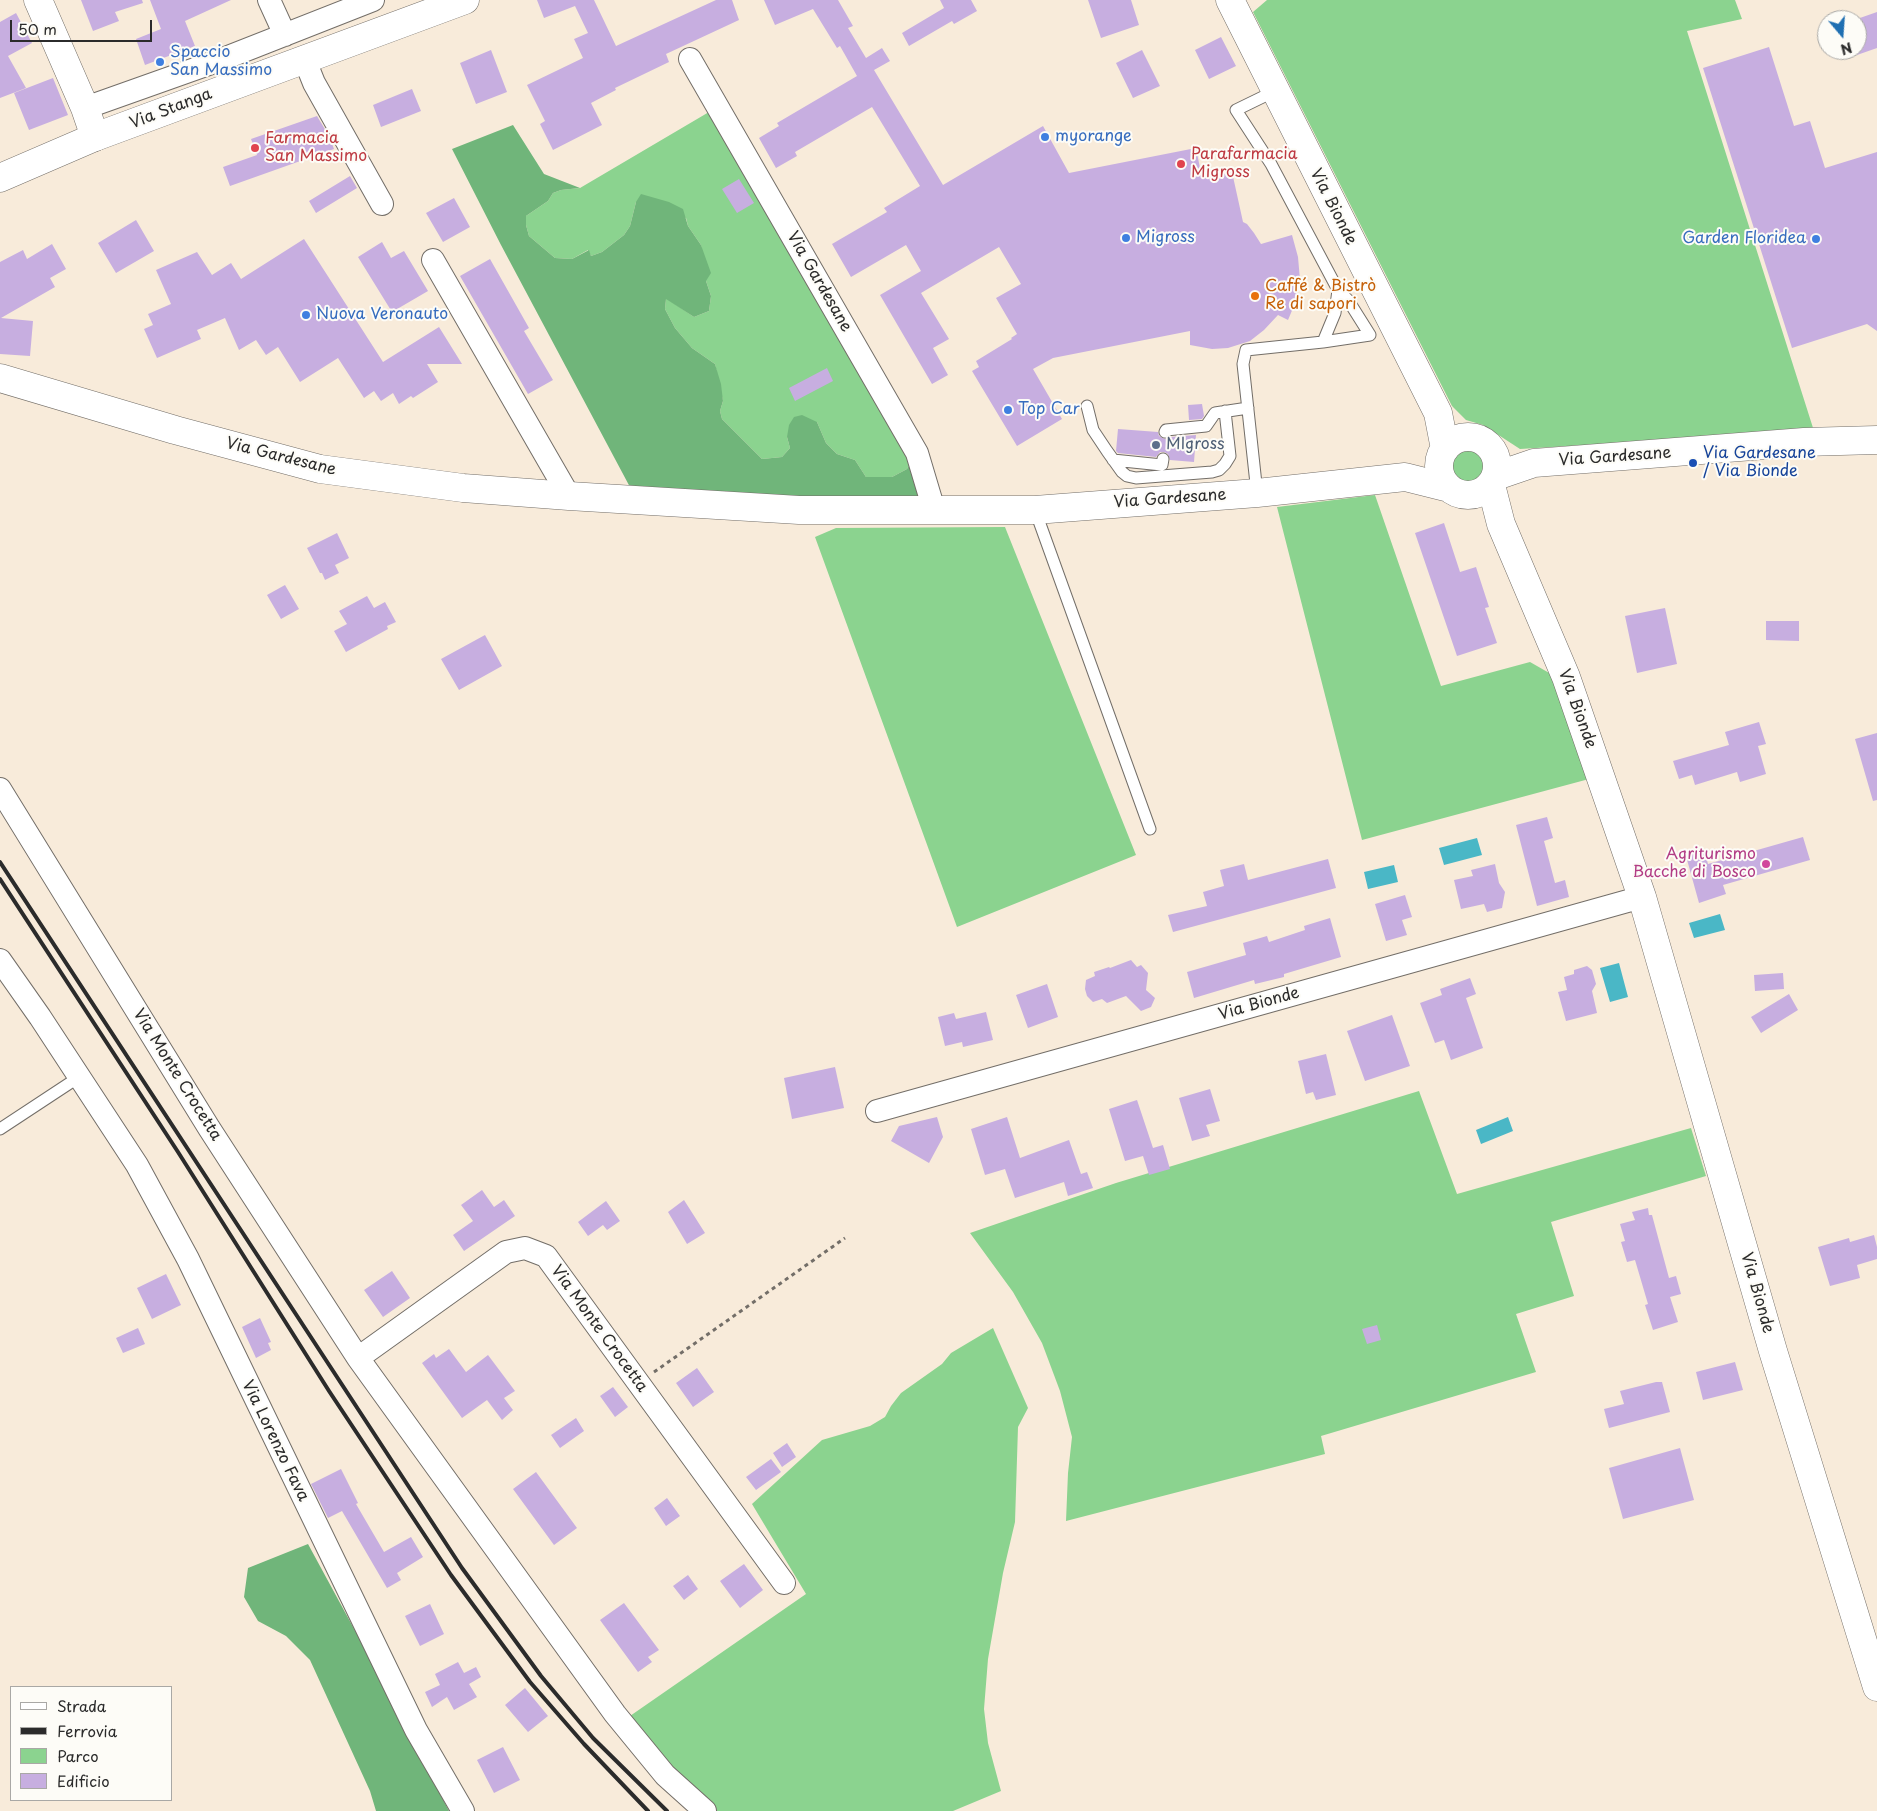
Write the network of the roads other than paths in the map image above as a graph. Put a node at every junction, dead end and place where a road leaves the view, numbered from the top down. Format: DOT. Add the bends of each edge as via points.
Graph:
graph roads {
  1 [pos="38,0"];
  2 [pos="269,0"];
  3 [pos="373,0"];
  4 [pos="465,0"];
  5 [pos="1230,0"];
  6 [pos="285,35"];
  7 [pos="304,58"];
  8 [pos="690,59"];
  9 [pos="1275,92"];
  10 [pos="85,108"];
  11 [pos="95,138"];
  12 [pos="0,162"];
  13 [pos="0,178"];
  14 [pos="382,204"];
  15 [pos="433,260"];
  16 [pos="1338,290"];
  17 [pos="1323,342"];
  18 [pos="0,378"];
  19 [pos="1087,406"];
  20 [pos="1248,408"];
  21 [pos="1225,411"];
  22 [pos="1165,432"];
  23 [pos="1877,440"];
  24 [pos="1450,449"];
  25 [pos="1163,459"];
  26 [pos="1113,460"];
  27 [pos="1405,478"];
  28 [pos="1481,480"];
  29 [pos="1257,493"];
  30 [pos="569,496"];
  31 [pos="934,510"];
  32 [pos="1035,510"];
  33 [pos="0,789"];
  34 [pos="1150,829"];
  35 [pos="1642,897"];
  36 [pos="0,960"];
  37 [pos="79,1077"];
  38 [pos="877,1111"];
  39 [pos="0,1129"];
  40 [pos="358,1358"];
  41 [pos="784,1583"];
  42 [pos="1877,1687"];
  43 [pos="463,1811"];
  44 [pos="705,1811"];
  1 -- 10 [label="main road"];
  2 -- 6 [label="street"];
  3 -- 6 [label="street, Via Stanga"];
  4 -- 7 [label="main road, Via Stanga"];
  5 -- 9 [label="main road, Via Bionde"];
  6 -- 10 [label="street, Via Stanga"];
  7 -- 11 [label="main road, Via Stanga"];
  7 -- 14 [label="street" via="314,83"];
  8 -- 31 [label="street, Via Gardesane" via="917,453"];
  9 -- 16 [label="lane" via="1236,110 1271,164"];
  9 -- 24 [label="main road, Via Bionde" via="1438,413"];
  10 -- 11 [label="main road"];
  11 -- 12 [label="main road"];
  11 -- 13 [label="main road"];
  15 -- 30 [label="street"];
  16 -- 17 [label="lane" via="1335,313"];
  16 -- 17 [label="lane" via="1370,335"];
  17 -- 20 [label="lane" via="1246,350 1243,364"];
  18 -- 30 [label="main road, Via Gardesane" via="320,469 464,488"];
  19 -- 26 [label="lane" via="1093,430"];
  20 -- 21 [label="lane"];
  20 -- 29 [label="lane"];
  21 -- 22 [label="lane" via="1215,413 1206,426"];
  21 -- 26 [label="lane" via="1230,456 1219,470 1136,478 1127,476"];
  23 -- 28 [label="main road, Via Gardesane" via="1804,442 1534,463"];
  24 -- 27 [label="main road, Via Gardesane"];
  24 -- 28 [label="main road" via="1439,472 1444,482"];
  24 -- 28 [label="main road, Via Bionde" via="1478,438 1488,445"];
  25 -- 26 [label="lane" via="1162,465"];
  27 -- 28 [label="main road, Via Gardesane"];
  27 -- 29 [label="main road, Via Gardesane"];
  28 -- 35 [label="main road, Via Bionde" via="1566,677"];
  29 -- 32 [label="main road, Via Gardesane"];
  30 -- 31 [label="main road, Via Gardesane" via="799,510"];
  31 -- 32 [label="main road, Via Gardesane"];
  32 -- 34 [label="lane"];
  33 -- 40 [label="street, Via Monte Crocetta" via="209,1128"];
  35 -- 38 [label="street, Via Bionde"];
  35 -- 42 [label="main road, Via Bionde" via="1774,1351"];
  36 -- 37 [label="street, Via Lorenzo Fava"];
  37 -- 39 [label="lane"];
  37 -- 43 [label="street, Via Lorenzo Fava" via="137,1165 188,1259 416,1730"];
  40 -- 41 [label="street, Via Monte Crocetta" via="506,1252 525,1248 546,1256"];
  40 -- 44 [label="street, Via Monte Crocetta" via="615,1714 665,1775"];
}
